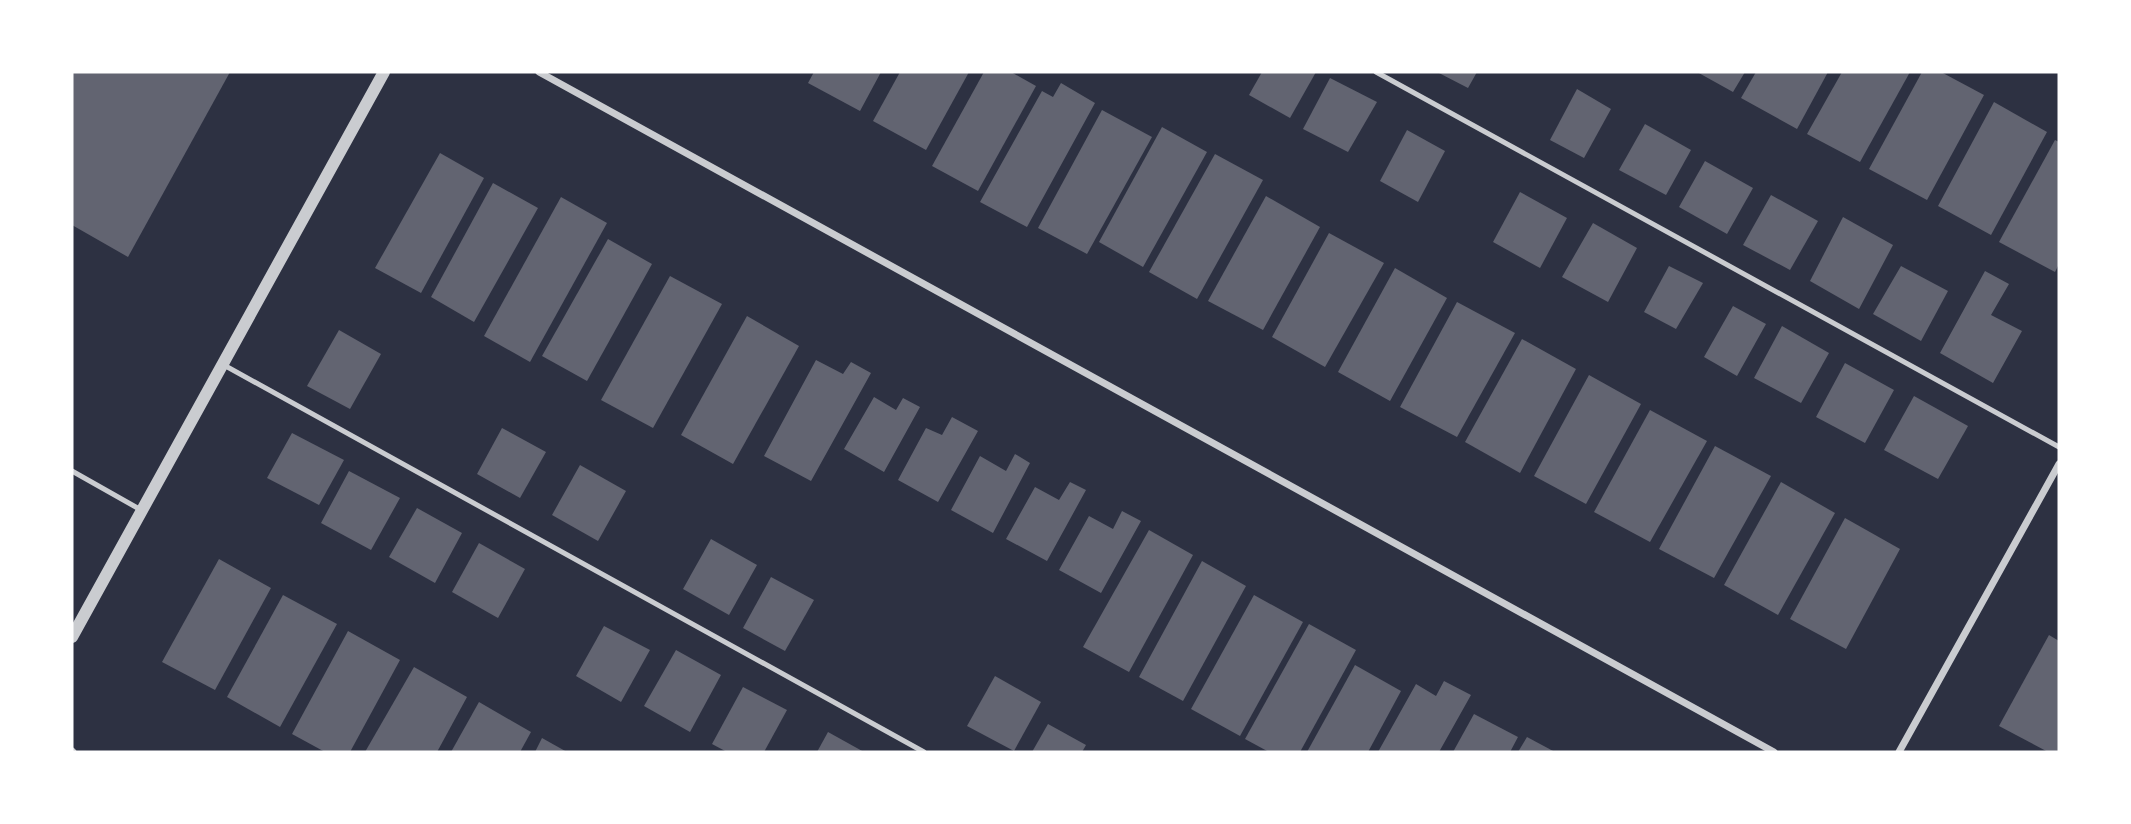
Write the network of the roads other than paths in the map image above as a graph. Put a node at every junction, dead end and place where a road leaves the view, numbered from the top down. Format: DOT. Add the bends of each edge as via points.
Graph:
graph roads {
  1 [pos="384,72"];
  2 [pos="539,72"];
  3 [pos="1376,72"];
  4 [pos="222,364"];
  5 [pos="2059,447"];
  6 [pos="2059,464"];
  7 [pos="72,471"];
  8 [pos="141,510"];
  9 [pos="72,637"];
  10 [pos="924,752"];
  11 [pos="1774,752"];
  12 [pos="1899,752"];
  1 -- 4 [label="street"];
  2 -- 11 [label="street"];
  3 -- 5 [label="lane"];
  4 -- 8 [label="street"];
  4 -- 10 [label="lane"];
  6 -- 12 [label="street"];
  7 -- 8 [label="lane"];
  8 -- 9 [label="street"];
}
